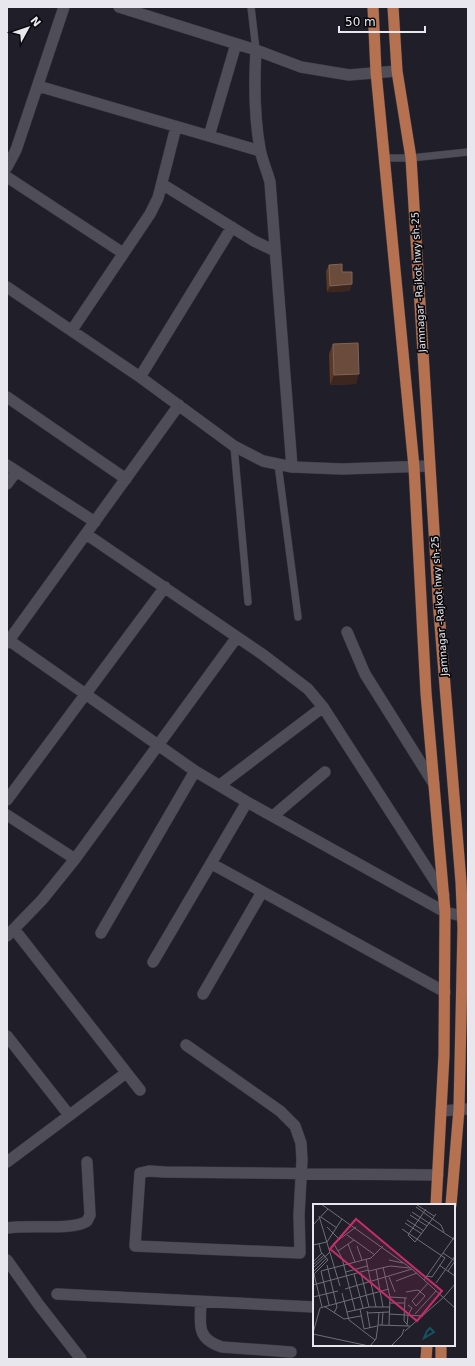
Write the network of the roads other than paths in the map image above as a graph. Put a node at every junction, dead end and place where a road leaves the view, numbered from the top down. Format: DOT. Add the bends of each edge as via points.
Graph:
graph roads {
  1 [pos="64,7"];
  2 [pos="118,7"];
  3 [pos="252,7"];
  4 [pos="373,7"];
  5 [pos="393,7"];
  6 [pos="151,12"];
  7 [pos="236,44"];
  8 [pos="256,50"];
  9 [pos="376,72"];
  10 [pos="397,72"];
  11 [pos="38,86"];
  12 [pos="176,126"];
  13 [pos="209,136"];
  14 [pos="260,151"];
  15 [pos="468,152"];
  16 [pos="384,158"];
  17 [pos="411,158"];
  18 [pos="7,167"];
  19 [pos="7,177"];
  20 [pos="162,184"];
  21 [pos="232,228"];
  22 [pos="275,251"];
  23 [pos="123,253"];
  24 [pos="7,287"];
  25 [pos="72,330"];
  26 [pos="140,377"];
  27 [pos="7,397"];
  28 [pos="179,406"];
  29 [pos="234,446"];
  30 [pos="278,464"];
  31 [pos="7,465"];
  32 [pos="429,466"];
  33 [pos="292,467"];
  34 [pos="414,467"];
  35 [pos="16,472"];
  36 [pos="126,479"];
  37 [pos="7,484"];
  38 [pos="95,522"];
  39 [pos="86,534"];
  40 [pos="165,587"];
  41 [pos="248,602"];
  42 [pos="298,617"];
  43 [pos="347,632"];
  44 [pos="237,637"];
  45 [pos="8,641"];
  46 [pos="85,693"];
  47 [pos="323,707"];
  48 [pos="158,746"];
  49 [pos="195,771"];
  50 [pos="325,772"];
  51 [pos="220,784"];
  52 [pos="434,784"];
  53 [pos="7,800"];
  54 [pos="247,802"];
  55 [pos="7,815"];
  56 [pos="273,816"];
  57 [pos="75,859"];
  58 [pos="212,864"];
  59 [pos="262,892"];
  60 [pos="444,895"];
  61 [pos="446,912"];
  62 [pos="462,916"];
  63 [pos="11,933"];
  64 [pos="101,933"];
  65 [pos="153,962"];
  66 [pos="445,992"];
  67 [pos="203,994"];
  68 [pos="7,1036"];
  69 [pos="186,1045"];
  70 [pos="126,1073"];
  71 [pos="140,1090"];
  72 [pos="464,1109"];
  73 [pos="441,1111"];
  74 [pos="69,1115"];
  75 [pos="7,1162"];
  76 [pos="87,1162"];
  77 [pos="301,1173"];
  78 [pos="438,1175"];
  79 [pos="436,1204"];
  80 [pos="451,1204"];
  81 [pos="7,1228"];
  82 [pos="7,1260"];
  83 [pos="57,1294"];
  84 [pos="201,1302"];
  85 [pos="313,1307"];
  86 [pos="427,1346"];
  87 [pos="441,1346"];
  88 [pos="290,1352"];
  89 [pos="82,1359"];
  90 [pos="426,1359"];
  91 [pos="441,1359"];
  1 -- 11 [label="street"];
  2 -- 6 [label="street"];
  3 -- 8 [label="lane"];
  4 -- 9 [label="main road"];
  5 -- 10 [label="main road, Jamnagar -Rajkot hwy sh-25"];
  6 -- 7 [label="street"];
  7 -- 8 [label="street"];
  7 -- 13 [label="street"];
  8 -- 9 [label="street" via="301,67 328,73 349,75"];
  8 -- 14 [label="street" via="254,95"];
  9 -- 10 [label="street"];
  9 -- 16 [label="main road"];
  10 -- 17 [label="main road, Jamnagar -Rajkot hwy sh-25"];
  11 -- 12 [label="street"];
  11 -- 18 [label="street" via="16,150"];
  12 -- 13 [label="street"];
  12 -- 20 [label="street"];
  13 -- 14 [label="street"];
  14 -- 22 [label="street" via="270,182"];
  15 -- 17 [label="lane"];
  16 -- 17 [label="lane"];
  16 -- 34 [label="main road"];
  17 -- 32 [label="main road, Jamnagar -Rajkot hwy sh-25"];
  19 -- 23 [label="street"];
  20 -- 21 [label="street"];
  20 -- 23 [label="street" via="150,214"];
  21 -- 22 [label="street"];
  21 -- 26 [label="street"];
  22 -- 33 [label="street"];
  23 -- 25 [label="street"];
  24 -- 25 [label="street"];
  25 -- 26 [label="street"];
  26 -- 28 [label="street"];
  27 -- 36 [label="street"];
  28 -- 29 [label="street"];
  28 -- 36 [label="street"];
  29 -- 30 [label="street"];
  29 -- 41 [label="lane"];
  30 -- 33 [label="street"];
  30 -- 42 [label="lane"];
  31 -- 35 [label="street"];
  32 -- 34 [label="street"];
  32 -- 62 [label="main road, Jamnagar -Rajkot hwy sh-25"];
  33 -- 34 [label="street"];
  34 -- 52 [label="main road" via="426,693"];
  35 -- 37 [label="street"];
  35 -- 38 [label="street"];
  36 -- 38 [label="street"];
  38 -- 39 [label="street"];
  39 -- 40 [label="street"];
  39 -- 45 [label="street"];
  40 -- 44 [label="street"];
  40 -- 46 [label="street"];
  43 -- 52 [label="street" via="366,674"];
  44 -- 47 [label="street" via="308,689"];
  44 -- 48 [label="street"];
  45 -- 46 [label="street"];
  46 -- 48 [label="street"];
  46 -- 53 [label="street"];
  47 -- 51 [label="street"];
  47 -- 60 [label="street"];
  48 -- 49 [label="street"];
  48 -- 57 [label="street"];
  49 -- 51 [label="street"];
  49 -- 64 [label="street"];
  50 -- 56 [label="street"];
  51 -- 54 [label="street"];
  52 -- 60 [label="main road"];
  54 -- 56 [label="street"];
  54 -- 58 [label="street"];
  55 -- 57 [label="street"];
  56 -- 61 [label="street"];
  57 -- 63 [label="street"];
  58 -- 59 [label="street"];
  58 -- 65 [label="street"];
  59 -- 66 [label="street"];
  59 -- 67 [label="street"];
  60 -- 61 [label="main road"];
  61 -- 62 [label="street"];
  61 -- 66 [label="main road"];
  62 -- 72 [label="main road, Jamnagar -Rajkot hwy sh-25"];
  63 -- 70 [label="street"];
  66 -- 73 [label="main road"];
  68 -- 74 [label="street"];
  69 -- 77 [label="street" via="280,1112 295,1126 301,1143"];
  70 -- 71 [label="street"];
  70 -- 74 [label="street"];
  72 -- 73 [label="street"];
  72 -- 80 [label="main road, Jamnagar -Rajkot hwy sh-25"];
  73 -- 78 [label="main road"];
  74 -- 75 [label="street"];
  76 -- 81 [label="street" via="90,1215 87,1221 76,1226 21,1225"];
  77 -- 77 [label="street" via="149,1170 140,1173 135,1246 300,1253"];
  77 -- 78 [label="street"];
  78 -- 79 [label="main road"];
  82 -- 89 [label="street"];
  83 -- 84 [label="street"];
  84 -- 85 [label="street"];
  84 -- 88 [label="street" via="200,1327 203,1336 211,1344"];
  86 -- 90 [label="main road"];
  87 -- 91 [label="main road"];
}
